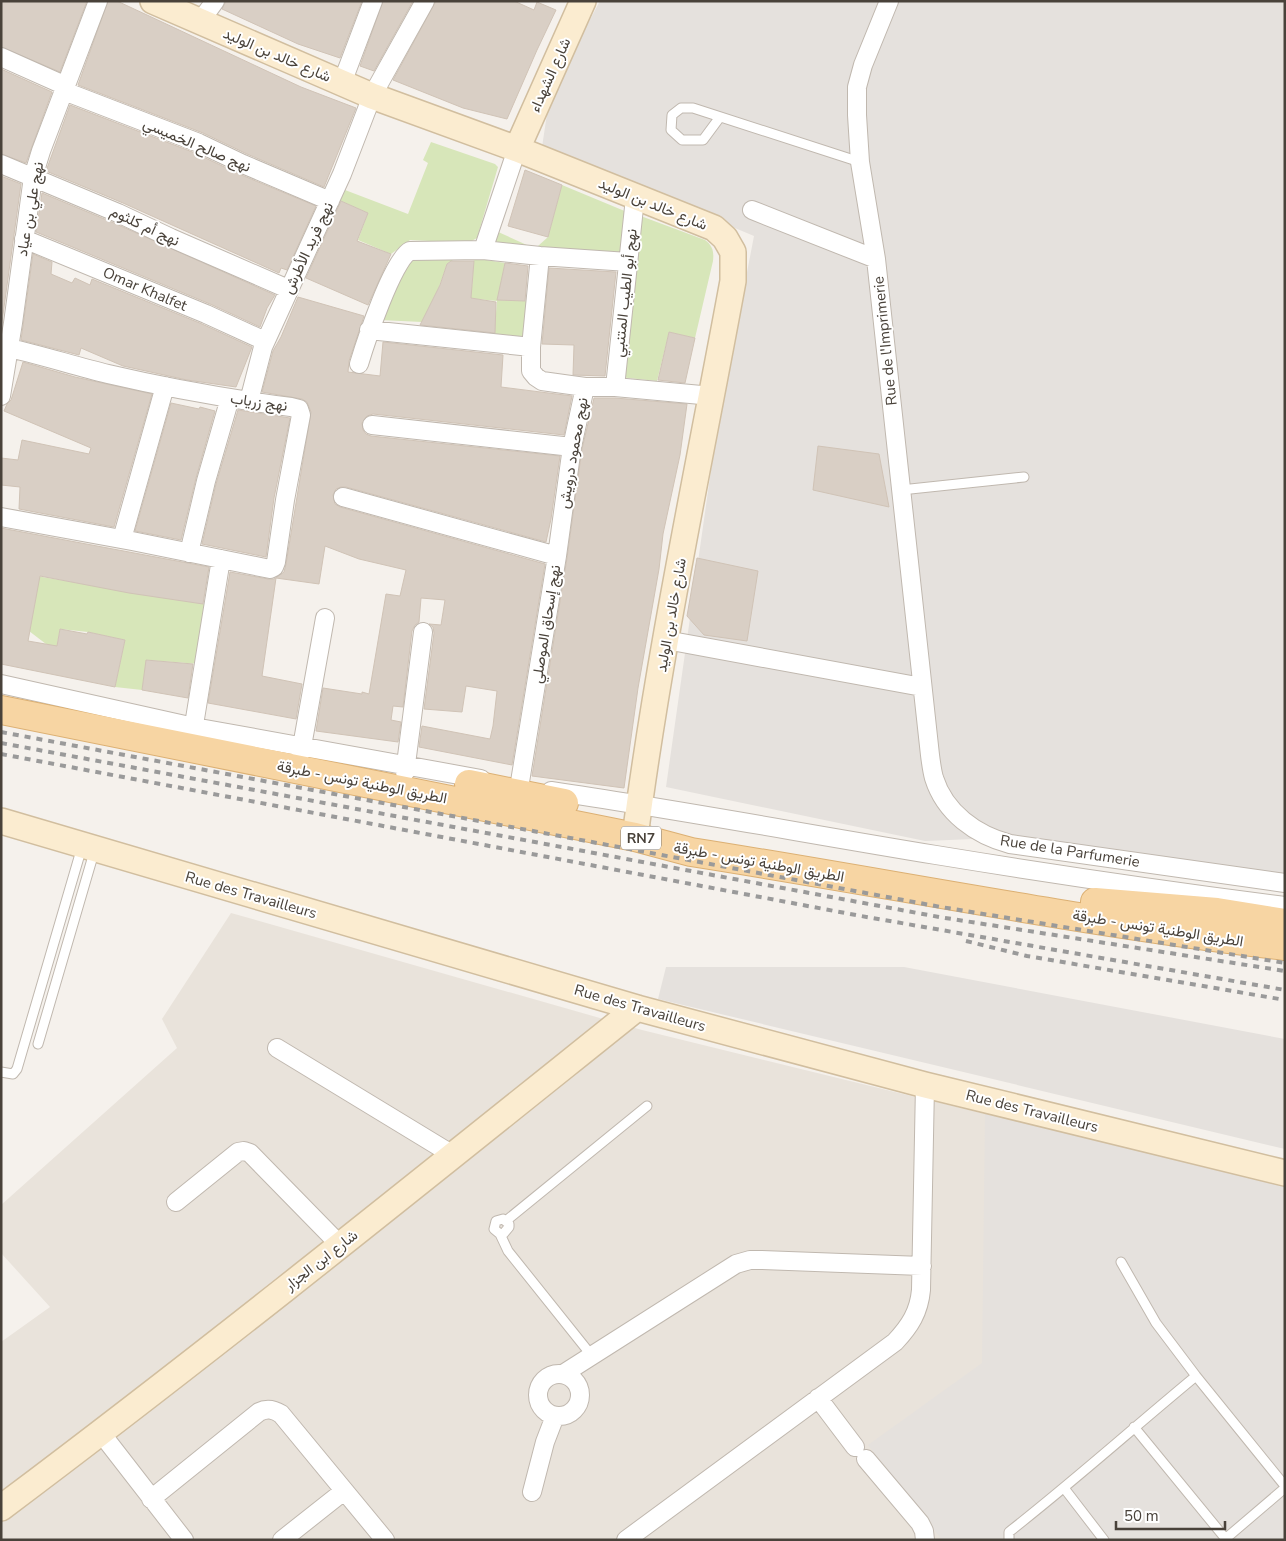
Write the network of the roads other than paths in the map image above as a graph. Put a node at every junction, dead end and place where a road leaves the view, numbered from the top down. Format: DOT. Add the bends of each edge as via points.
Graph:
graph roads {
  1 [pos="98,1"];
  2 [pos="153,1"];
  3 [pos="215,1"];
  4 [pos="373,1"];
  5 [pos="425,1"];
  6 [pos="583,1"];
  7 [pos="889,1"];
  8 [pos="199,23"];
  9 [pos="1,57"];
  10 [pos="342,83"];
  11 [pos="65,88"];
  12 [pos="372,96"];
  13 [pos="720,117"];
  14 [pos="517,148"];
  15 [pos="860,162"];
  16 [pos="1,164"];
  17 [pos="33,177"];
  18 [pos="635,198"];
  19 [pos="330,201"];
  20 [pos="752,210"];
  21 [pos="24,239"];
  22 [pos="482,250"];
  23 [pos="540,256"];
  24 [pos="876,259"];
  25 [pos="628,262"];
  26 [pos="9,287"];
  27 [pos="288,289"];
  28 [pos="369,330"];
  29 [pos="265,341"];
  30 [pos="531,346"];
  31 [pos="5,347"];
  32 [pos="359,364"];
  33 [pos="165,386"];
  34 [pos="585,387"];
  35 [pos="615,387"];
  36 [pos="1,396"];
  37 [pos="712,396"];
  38 [pos="230,398"];
  39 [pos="249,402"];
  40 [pos="372,425"];
  41 [pos="572,447"];
  42 [pos="1024,477"];
  43 [pos="901,490"];
  44 [pos="342,497"];
  45 [pos="1,517"];
  46 [pos="122,539"];
  47 [pos="190,552"];
  48 [pos="557,556"];
  49 [pos="221,559"];
  50 [pos="325,618"];
  51 [pos="423,632"];
  52 [pos="666,640"];
  53 [pos="1,684"];
  54 [pos="922,688"];
  55 [pos="1,694"];
  56 [pos="1,710"];
  57 [pos="193,729"];
  58 [pos="301,749"];
  59 [pos="405,768"];
  60 [pos="519,790"];
  61 [pos="637,820"];
  62 [pos="1,821"];
  63 [pos="89,847"];
  64 [pos="1285,883"];
  65 [pos="1285,906"];
  66 [pos="1285,922"];
  67 [pos="1285,946"];
  68 [pos="637,1008"];
  69 [pos="38,1044"];
  70 [pos="277,1048"];
  71 [pos="1,1072"];
  72 [pos="925,1085"];
  73 [pos="647,1106"];
  74 [pos="453,1155"];
  75 [pos="1285,1173"];
  76 [pos="176,1202"];
  77 [pos="340,1245"];
  78 [pos="1121,1262"];
  79 [pos="922,1266"];
  80 [pos="592,1356"];
  81 [pos="563,1374"];
  82 [pos="1196,1376"];
  83 [pos="818,1398"];
  84 [pos="555,1416"];
  85 [pos="1134,1427"];
  86 [pos="101,1433"];
  87 [pos="1285,1487"];
  88 [pos="1064,1488"];
  89 [pos="344,1491"];
  90 [pos="532,1492"];
  91 [pos="150,1499"];
  92 [pos="1,1508"];
  93 [pos="1224,1539"];
  94 [pos="184,1540"];
  95 [pos="282,1540"];
  96 [pos="385,1540"];
  97 [pos="626,1540"];
  98 [pos="924,1540"];
  99 [pos="1008,1540"];
  100 [pos="1104,1540"];
  1 -- 11 [label="street, نهج علي بن عياد"];
  2 -- 8 [label="street, شارع خالد بن الوليد"];
  3 -- 8 [label="street"];
  4 -- 10 [label="street"];
  5 -- 12 [label="street"];
  6 -- 14 [label="street, شارع الشهداء"];
  7 -- 15 [label="street, Rue de l'Imprimerie" via="867,51 857,87"];
  8 -- 10 [label="street, شارع خالد بن الوليد"];
  9 -- 11 [label="street, نهج صالح الخميسي"];
  10 -- 12 [label="street, شارع خالد بن الوليد"];
  11 -- 17 [label="street, نهج علي بن عياد"];
  11 -- 19 [label="street, نهج صالح الخميسي"];
  12 -- 14 [label="street, شارع خالد بن الوليد"];
  12 -- 19 [label="street, نهج فريد الأطرش"];
  13 -- 13 [label="lane" via="703,140 682,140 671,130 672,114 681,108 693,108"];
  13 -- 15 [label="lane"];
  14 -- 18 [label="street, شارع خالد بن الوليد"];
  14 -- 22 [label="street"];
  15 -- 24 [label="street, Rue de l'Imprimerie"];
  16 -- 17 [label="street, نهج أم كلثوم"];
  17 -- 21 [label="street, نهج علي بن عياد"];
  17 -- 27 [label="street, نهج أم كلثوم"];
  18 -- 25 [label="street, نهج أبو الطيب المتنبي"];
  18 -- 37 [label="street, شارع خالد بن الوليد" via="714,228 733,252 733,281"];
  19 -- 27 [label="street, نهج فريد الأطرش"];
  20 -- 24 [label="street"];
  21 -- 26 [label="street, نهج علي بن عياد"];
  21 -- 29 [label="street, Omar Khalfet"];
  22 -- 23 [label="street"];
  22 -- 28 [label="street" via="416,250 406,253"];
  23 -- 25 [label="street"];
  23 -- 30 [label="street"];
  24 -- 43 [label="street, Rue de l'Imprimerie"];
  25 -- 35 [label="street, نهج أبو الطيب المتنبي"];
  26 -- 31 [label="street, نهج علي بن عياد"];
  27 -- 29 [label="street, نهج فريد الأطرش"];
  28 -- 30 [label="street"];
  28 -- 32 [label="street"];
  29 -- 39 [label="street, نهج فريد الأطرش"];
  30 -- 34 [label="street" via="531,366 536,377 542,381"];
  31 -- 33 [label="street, نهج زرياب"];
  31 -- 36 [label="street, نهج علي بن عياد"];
  33 -- 38 [label="street, نهج زرياب"];
  33 -- 46 [label="street"];
  34 -- 35 [label="street, نهج محمود درويش"];
  34 -- 41 [label="street, نهج محمود درويش"];
  35 -- 37 [label="street, نهج محمود درويش"];
  37 -- 52 [label="street, شارع خالد بن الوليد"];
  38 -- 39 [label="street, نهج زرياب"];
  38 -- 47 [label="street"];
  39 -- 49 [label="street, نهج زرياب" via="291,406 301,412 276,562 267,569"];
  40 -- 41 [label="street"];
  41 -- 48 [label="street, نهج محمود درويش"];
  42 -- 43 [label="lane"];
  43 -- 54 [label="street, Rue de l'Imprimerie"];
  44 -- 48 [label="street, نهج إسحاق الموصلي"];
  45 -- 46 [label="street"];
  46 -- 47 [label="street"];
  47 -- 49 [label="street"];
  48 -- 60 [label="street, نهج إسحاق الموصلي"];
  49 -- 57 [label="street"];
  50 -- 58 [label="street"];
  51 -- 59 [label="street"];
  52 -- 54 [label="street"];
  52 -- 61 [label="street, شارع خالد بن الوليد"];
  53 -- 57 [label="street"];
  54 -- 64 [label="street, Rue de la Parfumerie" via="930,755 940,792 953,811 984,835 1010,844"];
  55 -- 57 [label="main road, الطريق الوطنية تونس - طبرقة / RN7"];
  56 -- 61 [label="main road, الطريق الوطنية تونس - طبرقة / RN7"];
  57 -- 58 [label="main road, الطريق الوطنية تونس - طبرقة / RN7"];
  58 -- 59 [label="main road, الطريق الوطنية تونس - طبرقة / RN7"];
  59 -- 60 [label="main road, الطريق الوطنية تونس - طبرقة / RN7"];
  60 -- 61 [label="main road, الطريق الوطنية تونس - طبرقة / RN7"];
  61 -- 65 [label="street" via="954,858"];
  61 -- 66 [label="main road, الطريق الوطنية تونس - طبرقة / RN7" via="700,835 938,879 1071,900 1217,912"];
  61 -- 67 [label="main road, الطريق الوطنية تونس - طبرقة / RN7" via="691,852 1042,911"];
  62 -- 63 [label="street, Rue des Travailleurs"];
  63 -- 68 [label="street, Rue des Travailleurs"];
  63 -- 69 [label="lane"];
  63 -- 71 [label="lane" via="17,1069 13,1074"];
  68 -- 72 [label="street, Rue des Travailleurs"];
  68 -- 74 [label="street, شارع ابن الجزار"];
  70 -- 74 [label="street"];
  72 -- 75 [label="street, Rue des Travailleurs"];
  72 -- 79 [label="street"];
  73 -- 80 [label="lane" via="507,1220 509,1227 500,1234 508,1251"];
  74 -- 77 [label="street, شارع ابن الجزار"];
  76 -- 77 [label="street" via="238,1152 244,1151 250,1153"];
  77 -- 86 [label="street, شارع ابن الجزار"];
  78 -- 82 [label="lane" via="1156,1323"];
  79 -- 80 [label="street" via="761,1260 736,1264"];
  79 -- 83 [label="street" via="920,1303 908,1329"];
  80 -- 81 [label="street"];
  81 -- 84 [label="street" via="577,1384 580,1400 570,1413"];
  81 -- 84 [label="street" via="547,1378 538,1391 541,1407"];
  82 -- 85 [label="lane"];
  82 -- 87 [label="lane"];
  83 -- 97 [label="street"];
  83 -- 98 [label="street" via="920,1523"];
  84 -- 90 [label="street"];
  85 -- 88 [label="lane"];
  85 -- 93 [label="lane"];
  86 -- 91 [label="street"];
  86 -- 92 [label="street, شارع ابن الجزار"];
  87 -- 93 [label="lane"];
  88 -- 99 [label="lane" via="1008,1532"];
  88 -- 100 [label="lane"];
  89 -- 91 [label="street" via="281,1414 272,1409 259,1412"];
  89 -- 95 [label="street"];
  89 -- 96 [label="street"];
  91 -- 94 [label="street"];
}
